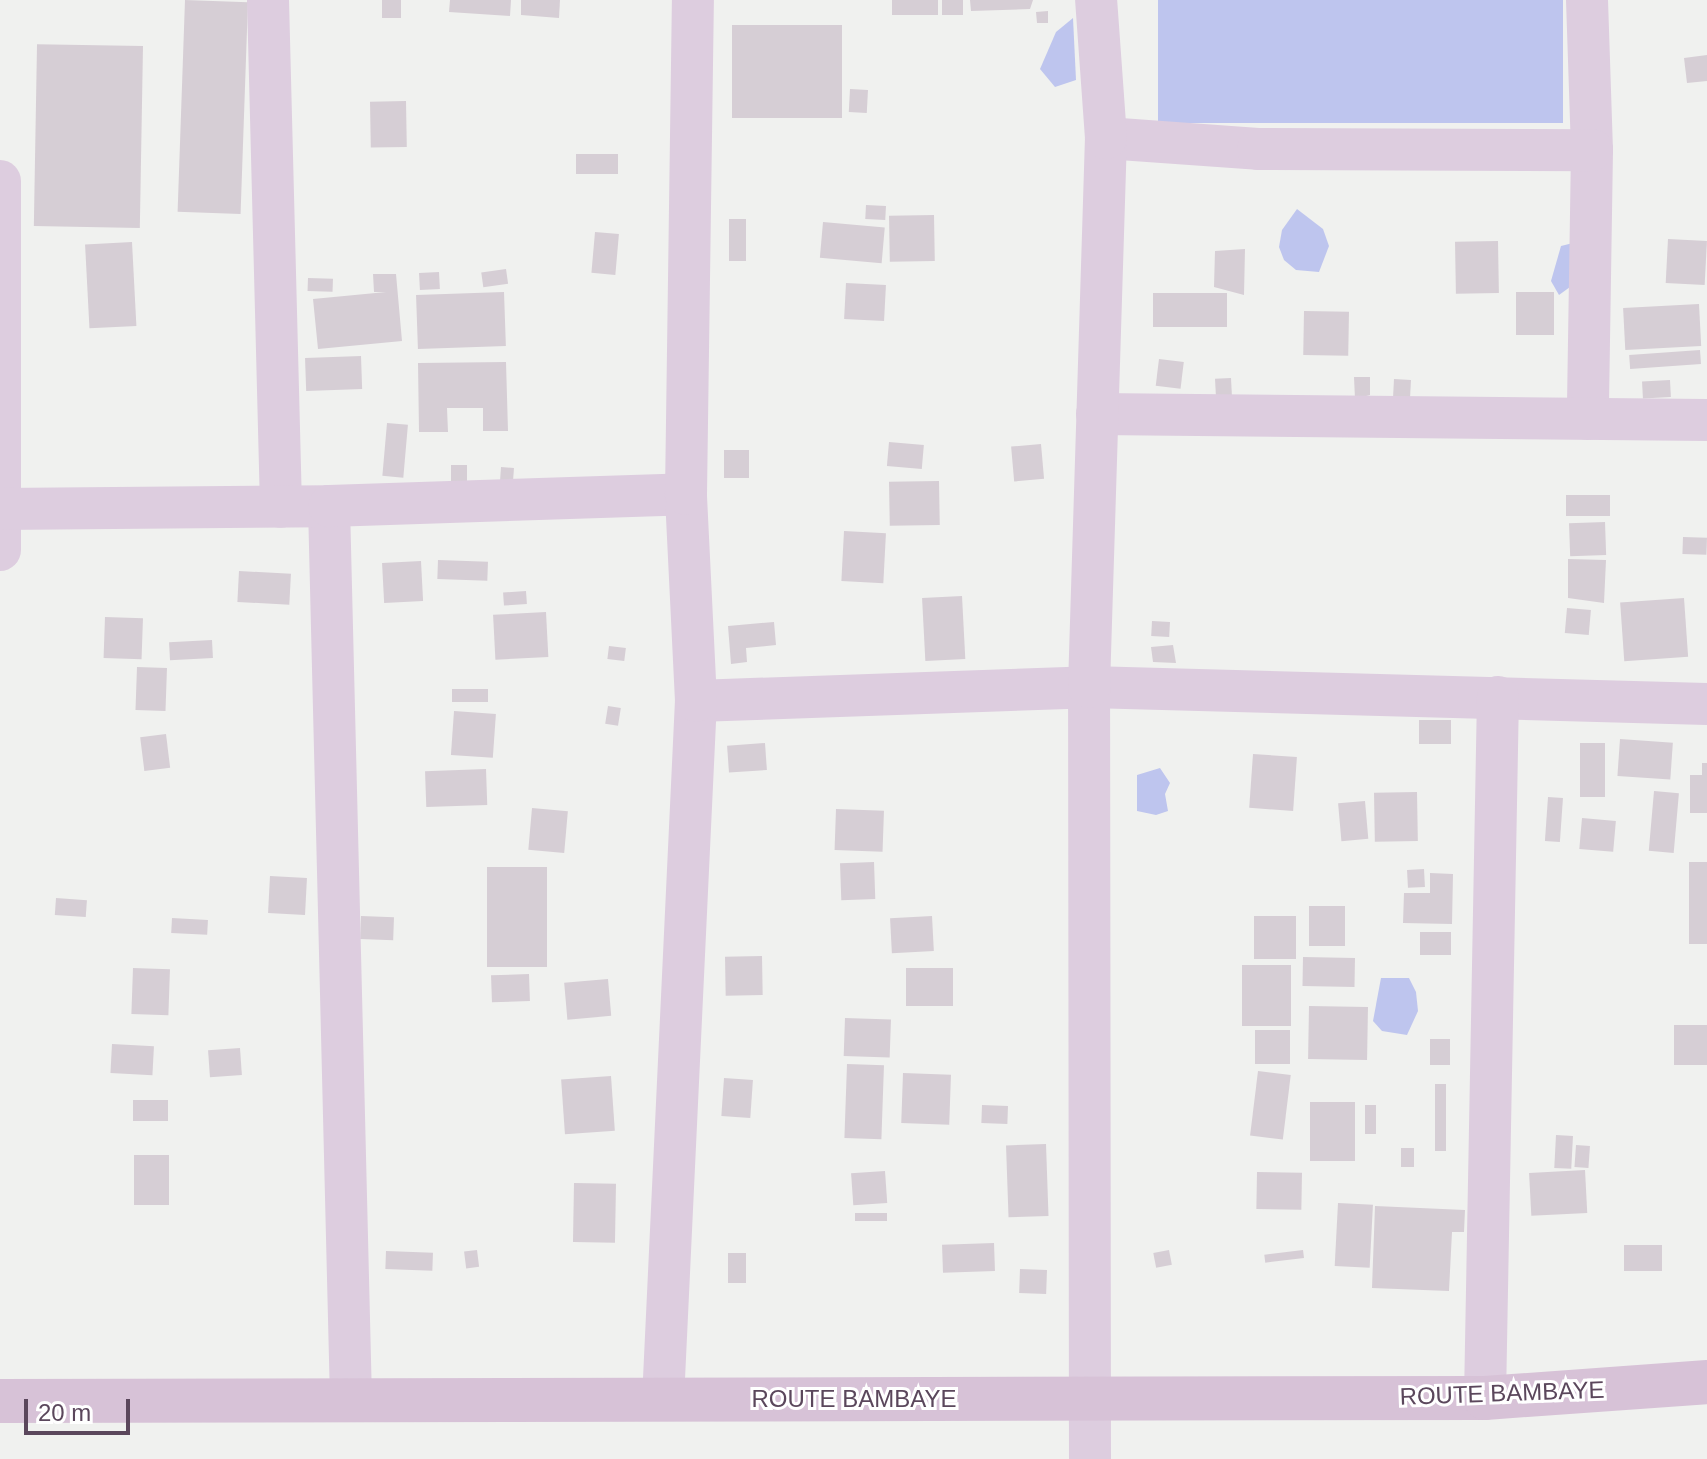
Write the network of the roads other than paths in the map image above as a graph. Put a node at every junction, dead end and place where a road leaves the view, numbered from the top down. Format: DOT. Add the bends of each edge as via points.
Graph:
graph roads {
  1 [pos="268,0"];
  2 [pos="693,0"];
  3 [pos="1096,0"];
  4 [pos="1587,0"];
  5 [pos="1106,138"];
  6 [pos="1592,150"];
  7 [pos="0,181"];
  8 [pos="1097,414"];
  9 [pos="1588,419"];
  10 [pos="1707,420"];
  11 [pos="686,494"];
  12 [pos="329,506"];
  13 [pos="281,507"];
  14 [pos="1,509"];
  15 [pos="0,550"];
  16 [pos="1089,687"];
  17 [pos="1498,697"];
  18 [pos="696,701"];
  19 [pos="1707,704"];
  20 [pos="1707,1382"];
  21 [pos="1089,1398"];
  22 [pos="1485,1398"];
  23 [pos="351,1400"];
  24 [pos="663,1400"];
  25 [pos="0,1401"];
  26 [pos="1090,1459"];
  1 -- 13 [label="street"];
  2 -- 11 [label="street"];
  3 -- 5 [label="street"];
  4 -- 6 [label="street"];
  5 -- 6 [label="street" via="1258,149"];
  5 -- 8 [label="street"];
  6 -- 9 [label="street"];
  7 -- 14 [label="street"];
  8 -- 9 [label="street"];
  8 -- 16 [label="street"];
  9 -- 10 [label="street"];
  11 -- 12 [label="street"];
  11 -- 18 [label="street"];
  12 -- 13 [label="street"];
  12 -- 23 [label="street"];
  13 -- 14 [label="street"];
  14 -- 15 [label="street"];
  16 -- 17 [label="street"];
  16 -- 18 [label="street"];
  16 -- 21 [label="street"];
  17 -- 19 [label="street"];
  17 -- 22 [label="street"];
  18 -- 24 [label="street"];
  20 -- 22 [label="street, ROUTE BAMBAYE"];
  21 -- 22 [label="street, ROUTE BAMBAYE"];
  21 -- 24 [label="street, ROUTE BAMBAYE"];
  21 -- 26 [label="street"];
  23 -- 24 [label="street, ROUTE BAMBAYE"];
  23 -- 25 [label="street, ROUTE BAMBAYE"];
}
